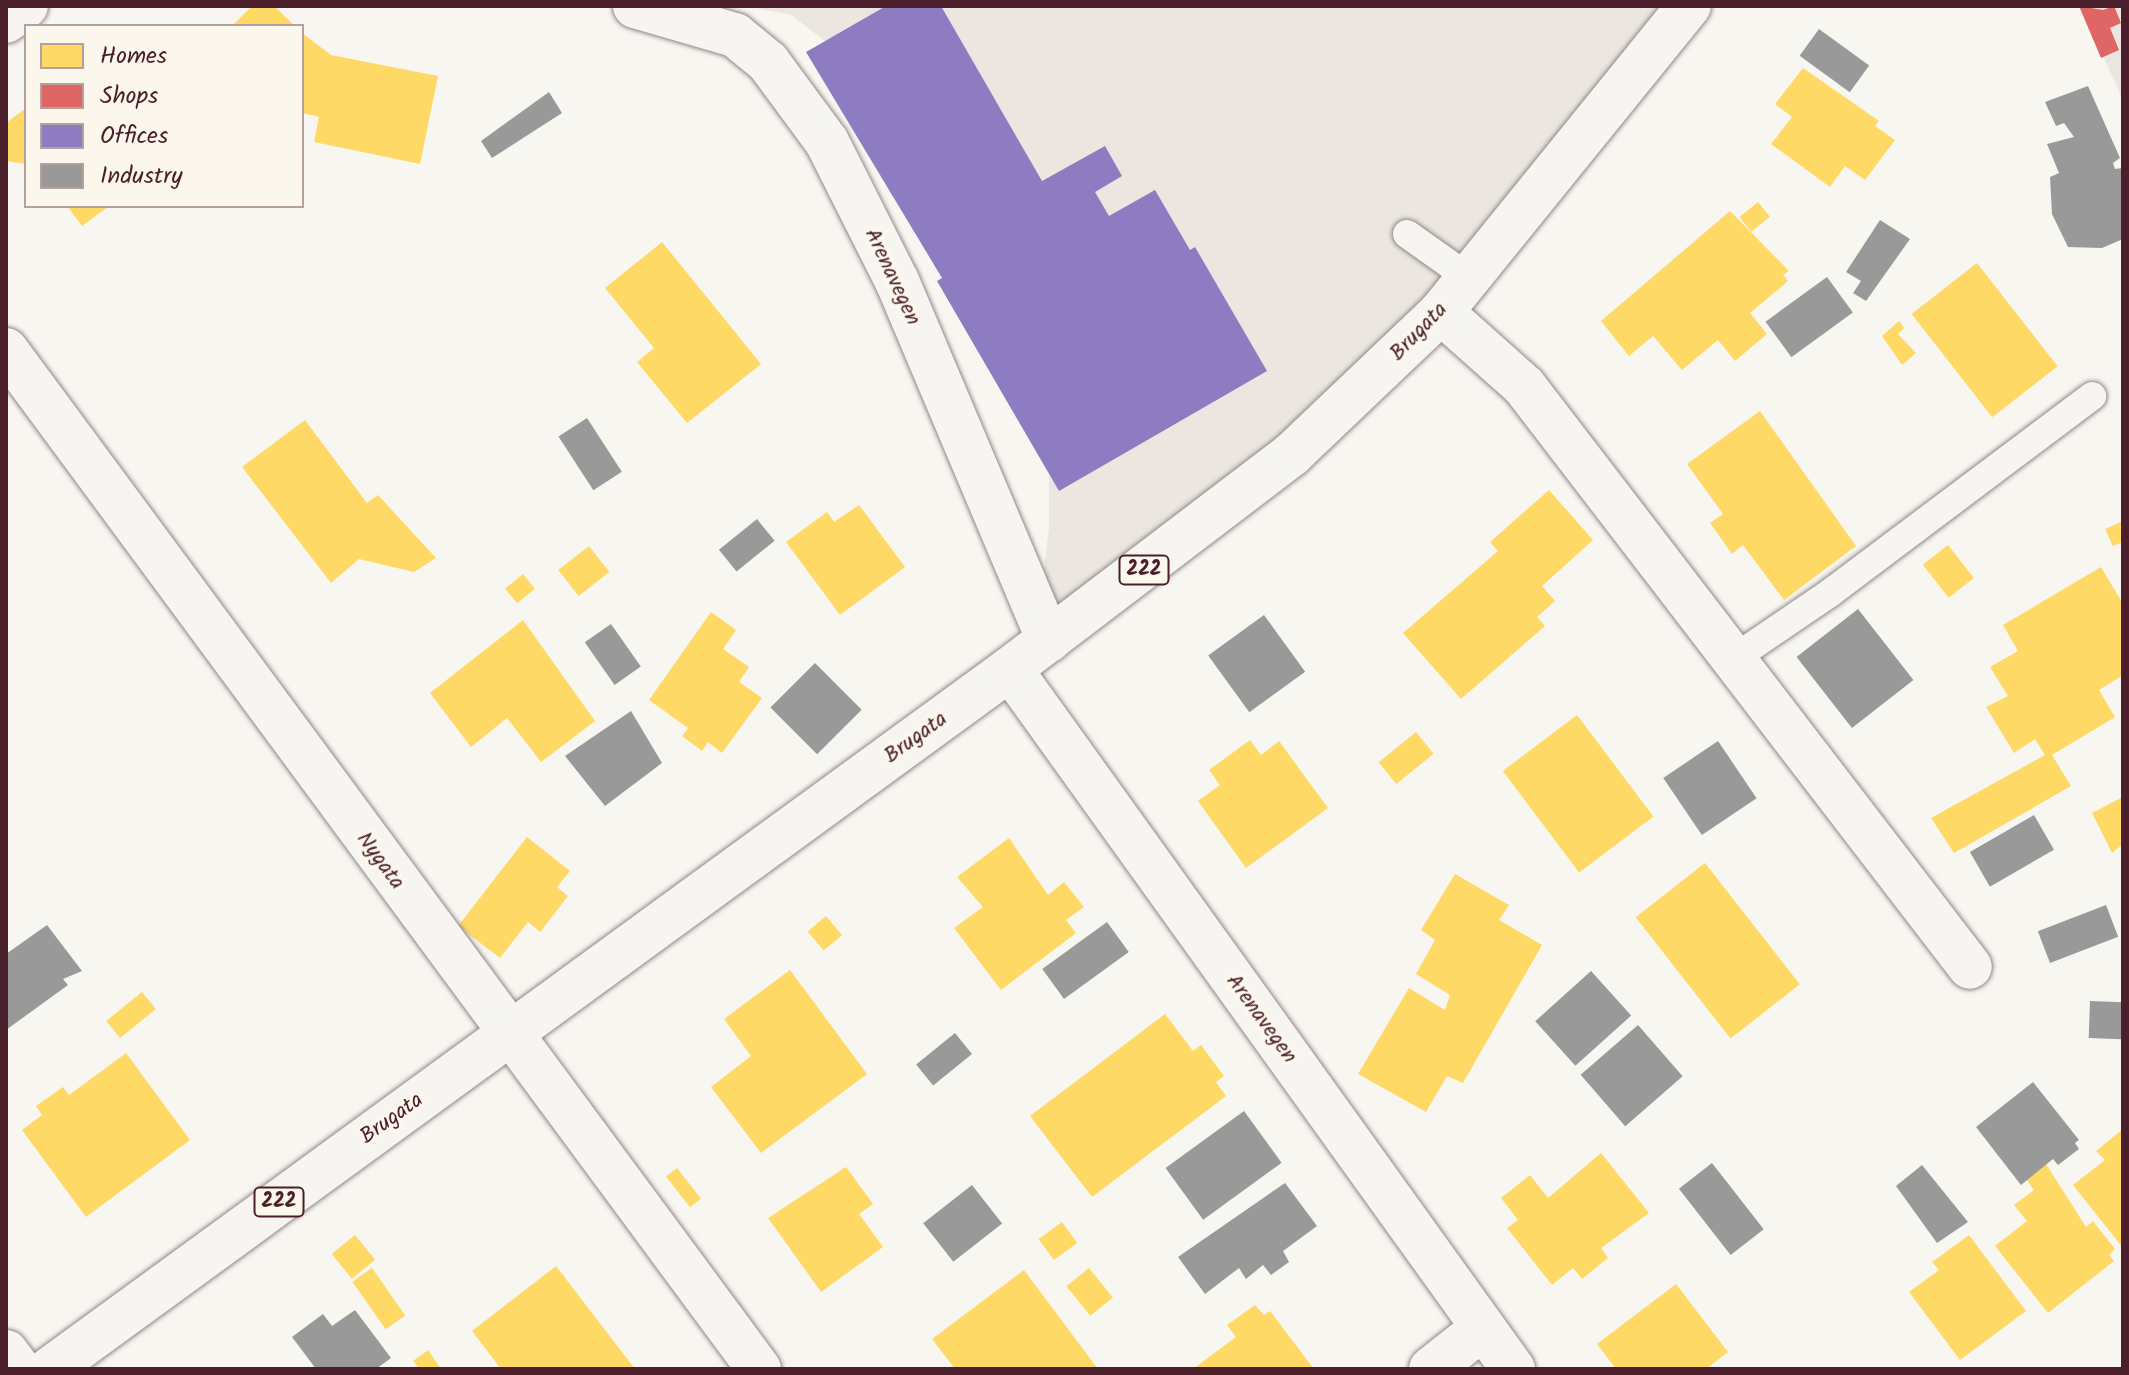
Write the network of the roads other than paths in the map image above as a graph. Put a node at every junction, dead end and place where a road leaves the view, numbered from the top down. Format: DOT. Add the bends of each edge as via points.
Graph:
graph roads {
  1 [pos="26,6"];
  2 [pos="635,6"];
  3 [pos="1689,6"];
  4 [pos="6,21"];
  5 [pos="1407,234"];
  6 [pos="1469,278"];
  7 [pos="1441,312"];
  8 [pos="6,350"];
  9 [pos="2092,396"];
  10 [pos="1049,640"];
  11 [pos="1733,659"];
  12 [pos="1010,669"];
  13 [pos="1970,967"];
  14 [pos="507,1034"];
  15 [pos="1483,1328"];
  16 [pos="6,1352"];
  17 [pos="19,1369"];
  18 [pos="50,1369"];
  19 [pos="759,1369"];
  20 [pos="1431,1369"];
  21 [pos="1513,1369"];
  1 -- 4 [label="street"];
  2 -- 10 [label="street, Arenavegen" via="735,35 768,62 827,142 897,281"];
  3 -- 6 [label="street, Brugata / 222"];
  5 -- 6 [label="lane"];
  6 -- 7 [label="street, Brugata / 222"];
  7 -- 10 [label="street, Brugata / 222" via="1291,455"];
  7 -- 11 [label="street" via="1524,386"];
  8 -- 14 [label="street, Nygata"];
  9 -- 11 [label="lane" via="1830,593"];
  10 -- 12 [label="street, Brugata / 222"];
  11 -- 13 [label="street"];
  12 -- 14 [label="street, Brugata / 222"];
  12 -- 15 [label="street, Arenavegen"];
  14 -- 18 [label="street, Brugata / 222"];
  14 -- 19 [label="street, Nygata" via="555,1090"];
  15 -- 20 [label="street"];
  15 -- 21 [label="street, Arenavegen"];
  16 -- 17 [label="street"];
}
